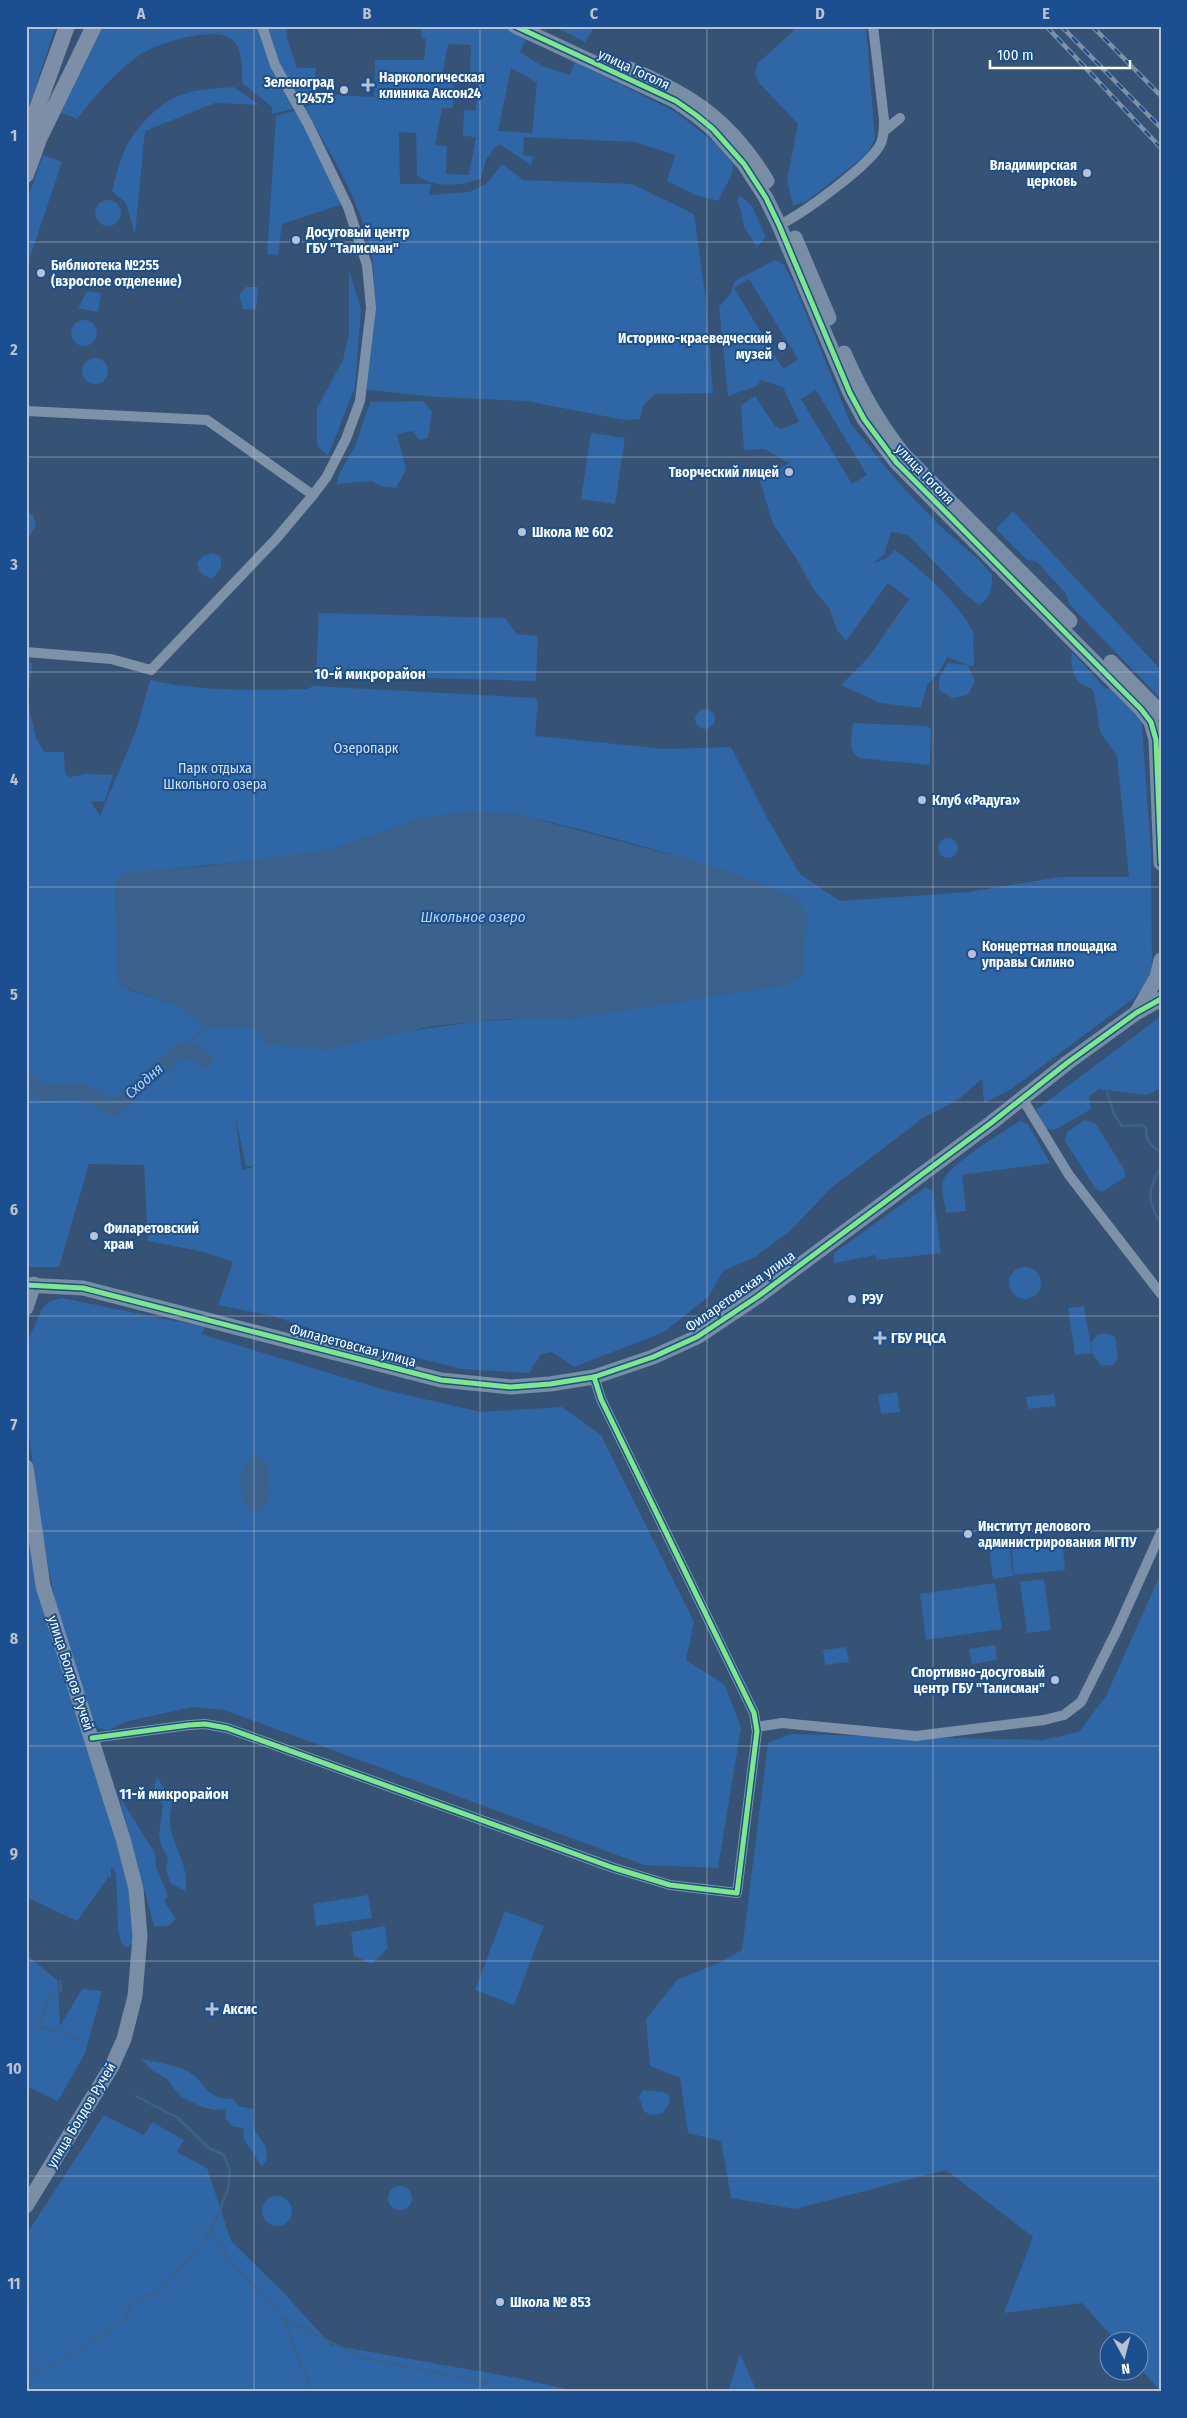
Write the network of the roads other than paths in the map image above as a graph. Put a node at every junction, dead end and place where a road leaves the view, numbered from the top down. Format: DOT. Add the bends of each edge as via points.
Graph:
graph roads {
  1 [pos="67,26"];
  2 [pos="94,26"];
  3 [pos="262,26"];
  4 [pos="516,26"];
  5 [pos="540,26"];
  6 [pos="873,26"];
  7 [pos="900,118"];
  8 [pos="884,131"];
  9 [pos="27,132"];
  10 [pos="26,175"];
  11 [pos="784,223"];
  12 [pos="26,411"];
  13 [pos="313,495"];
  14 [pos="26,652"];
  15 [pos="1156,717"];
  16 [pos="1160,816"];
  17 [pos="1161,863"];
  18 [pos="1161,960"];
  19 [pos="1161,999"];
  20 [pos="1136,1013"];
  21 [pos="1022,1098"];
  22 [pos="30,1284"];
  23 [pos="1161,1294"];
  24 [pos="26,1308"];
  25 [pos="594,1377"];
  26 [pos="26,1467"];
  27 [pos="1161,1532"];
  28 [pos="756,1727"];
  29 [pos="92,1738"];
  30 [pos="26,2206"];
  1 -- 9 [label="main road"];
  2 -- 10 [label="main road" via="39,139"];
  3 -- 13 [label="street" via="275,65 348,207 367,265 371,308 360,401 346,439 326,478"];
  4 -- 11 [label="street, улица Гоголя" via="676,101 696,115 744,164"];
  5 -- 11 [label="street, улица Гоголя" via="658,81 708,110 752,157"];
  6 -- 8 [label="street"];
  7 -- 8 [label="street"];
  8 -- 11 [label="street" via="870,159"];
  11 -- 15 [label="street, улица Гоголя" via="857,382 884,431 904,455 1147,699"];
  11 -- 15 [label="street" via="850,393 876,437 909,475 1142,709"];
  12 -- 13 [label="street" via="208,420"];
  13 -- 14 [label="street" via="276,539 151,670 111,659"];
  15 -- 16 [label="street"];
  16 -- 17 [label="street"];
  18 -- 20 [label="street, Филаретовская улица" via="1157,978"];
  19 -- 20 [label="street, Филаретовская улица"];
  20 -- 21 [label="street, Филаретовская улица"];
  21 -- 23 [label="street" via="1069,1175"];
  21 -- 25 [label="street, Филаретовская улица" via="757,1297 697,1337 653,1357"];
  22 -- 24 [label="street"];
  22 -- 25 [label="street, Филаретовская улица" via="83,1288 441,1380 511,1387"];
  25 -- 28 [label="street" via="601,1399 754,1713"];
  26 -- 29 [label="street, улица Болдов Ручей" via="44,1586"];
  27 -- 28 [label="street" via="1081,1702 1064,1715 916,1736 782,1723"];
  28 -- 29 [label="street" via="737,1893 670,1885 614,1868 227,1728 189,1725"];
  29 -- 30 [label="street, улица Болдов Ручей" via="136,1889 140,1922 138,1972 129,2022 112,2066"];
}
